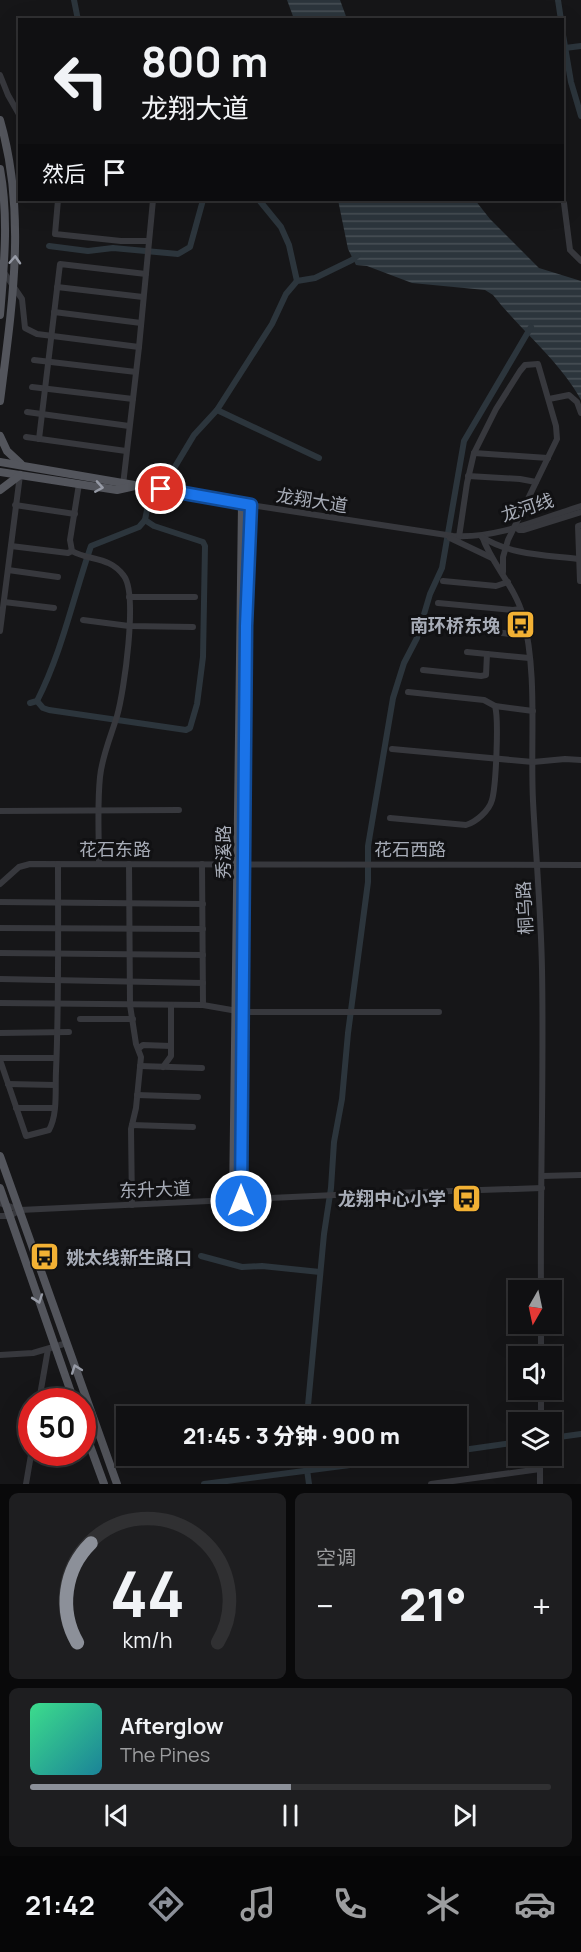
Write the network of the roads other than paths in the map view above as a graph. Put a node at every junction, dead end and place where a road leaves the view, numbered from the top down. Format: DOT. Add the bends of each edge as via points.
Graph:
graph roads {
  1 [pos="0,75"];
  2 [pos="18,112"];
  3 [pos="0,120"];
  4 [pos="0,169"];
  5 [pos="58,201"];
  6 [pos="153,201"];
  7 [pos="564,202"];
  8 [pos="149,242"];
  9 [pos="581,261"];
  10 [pos="2,269"];
  11 [pos="146,274"];
  12 [pos="14,286"];
  13 [pos="57,287"];
  14 [pos="143,297"];
  15 [pos="54,312"];
  16 [pos="0,315"];
  17 [pos="141,323"];
  18 [pos="51,336"];
  19 [pos="139,347"];
  20 [pos="34,360"];
  21 [pos="48,362"];
  22 [pos="136,372"];
  23 [pos="32,387"];
  24 [pos="45,388"];
  25 [pos="133,399"];
  26 [pos="549,399"];
  27 [pos="0,401"];
  28 [pos="27,412"];
  29 [pos="581,413"];
  30 [pos="42,414"];
  31 [pos="129,426"];
  32 [pos="0,436"];
  33 [pos="26,437"];
  34 [pos="39,439"];
  35 [pos="126,451"];
  36 [pos="474,453"];
  37 [pos="548,458"];
  38 [pos="0,462"];
  39 [pos="22,465"];
  40 [pos="0,472"];
  41 [pos="20,476"];
  42 [pos="468,476"];
  43 [pos="536,482"];
  44 [pos="79,484"];
  45 [pos="123,485"];
  46 [pos="0,490"];
  47 [pos="242,504"];
  48 [pos="15,505"];
  49 [pos="251,505"];
  50 [pos="581,506"];
  51 [pos="581,512"];
  52 [pos="75,514"];
  53 [pos="581,525"];
  54 [pos="516,527"];
  55 [pos="441,534"];
  56 [pos="456,536"];
  57 [pos="482,536"];
  58 [pos="11,546"];
  59 [pos="506,548"];
  60 [pos="72,551"];
  61 [pos="493,559"];
  62 [pos="578,559"];
  63 [pos="8,570"];
  64 [pos="504,576"];
  65 [pos="58,577"];
  66 [pos="443,581"];
  67 [pos="580,581"];
  68 [pos="508,582"];
  69 [pos="129,597"];
  70 [pos="195,597"];
  71 [pos="4,602"];
  72 [pos="438,603"];
  73 [pos="54,608"];
  74 [pos="520,609"];
  75 [pos="82,620"];
  76 [pos="129,626"];
  77 [pos="436,626"];
  78 [pos="193,627"];
  79 [pos="0,631"];
  80 [pos="526,634"];
  81 [pos="467,652"];
  82 [pos="487,654"];
  83 [pos="529,657"];
  84 [pos="423,670"];
  85 [pos="408,692"];
  86 [pos="495,706"];
  87 [pos="533,711"];
  88 [pos="392,749"];
  89 [pos="495,758"];
  90 [pos="581,760"];
  91 [pos="533,762"];
  92 [pos="99,810"];
  93 [pos="179,810"];
  94 [pos="0,811"];
  95 [pos="390,818"];
  96 [pos="58,864"];
  97 [pos="99,864"];
  98 [pos="129,864"];
  99 [pos="202,864"];
  100 [pos="241,864"];
  101 [pos="537,864"];
  102 [pos="581,865"];
  103 [pos="0,884"];
  104 [pos="0,902"];
  105 [pos="58,903"];
  106 [pos="129,903"];
  107 [pos="202,903"];
  108 [pos="0,928"];
  109 [pos="58,928"];
  110 [pos="129,928"];
  111 [pos="203,929"];
  112 [pos="0,953"];
  113 [pos="58,953"];
  114 [pos="130,954"];
  115 [pos="203,955"];
  116 [pos="0,979"];
  117 [pos="57,980"];
  118 [pos="130,981"];
  119 [pos="203,983"];
  120 [pos="0,1004"];
  121 [pos="57,1004"];
  122 [pos="130,1005"];
  123 [pos="171,1005"];
  124 [pos="203,1005"];
  125 [pos="240,1011"];
  126 [pos="439,1011"];
  127 [pos="80,1019"];
  128 [pos="133,1019"];
  129 [pos="57,1032"];
  130 [pos="69,1032"];
  131 [pos="0,1033"];
  132 [pos="171,1046"];
  133 [pos="139,1048"];
  134 [pos="171,1056"];
  135 [pos="56,1058"];
  136 [pos="0,1059"];
  137 [pos="140,1066"];
  138 [pos="163,1067"];
  139 [pos="180,1067"];
  140 [pos="202,1068"];
  141 [pos="8,1084"];
  142 [pos="55,1085"];
  143 [pos="137,1095"];
  144 [pos="198,1097"];
  145 [pos="16,1108"];
  146 [pos="54,1108"];
  147 [pos="132,1125"];
  148 [pos="193,1127"];
  149 [pos="0,1156"];
  150 [pos="581,1175"];
  151 [pos="542,1176"];
  152 [pos="0,1188"];
  153 [pos="542,1188"];
  154 [pos="237,1201"];
  155 [pos="3,1203"];
  156 [pos="132,1205"];
  157 [pos="20,1210"];
  158 [pos="0,1216"];
  159 [pos="10,1216"];
  160 [pos="541,1280"];
  161 [pos="67,1343"];
  162 [pos="51,1348"];
  163 [pos="0,1355"];
  164 [pos="42,1388"];
  165 [pos="68,1388"];
  166 [pos="96,1462"];
  167 [pos="29,1466"];
  168 [pos="540,1469"];
  169 [pos="446,1483"];
  170 [pos="26,1484"];
  171 [pos="104,1484"];
  172 [pos="117,1484"];
  173 [pos="431,1484"];
  174 [pos="540,1484"];
  1 -- 2 [label="street"];
  12 -- 3 [label="main road, one-way" via="15,201"];
  4 -- 10 [label="main road" via="6,223"];
  5 -- 8 [label="street" via="55,234"];
  6 -- 8 [label="street"];
  7 -- 9 [label="street" via="570,250"];
  8 -- 11 [label="street"];
  10 -- 12 [label="street"];
  10 -- 16 [label="main road"];
  11 -- 13 [label="street" via="60,264"];
  11 -- 14 [label="street"];
  12 -- 18 [label="street" via="22,299 24,328"];
  12 -- 27 [label="main road"];
  13 -- 14 [label="street"];
  13 -- 15 [label="street"];
  14 -- 17 [label="street"];
  15 -- 17 [label="street"];
  15 -- 18 [label="street"];
  17 -- 19 [label="street"];
  18 -- 19 [label="street"];
  18 -- 21 [label="street"];
  19 -- 22 [label="street"];
  20 -- 21 [label="street"];
  21 -- 22 [label="street"];
  21 -- 24 [label="street"];
  22 -- 25 [label="street"];
  23 -- 24 [label="street"];
  24 -- 25 [label="street"];
  24 -- 30 [label="street"];
  25 -- 31 [label="street"];
  26 -- 29 [label="street" via="570,395"];
  26 -- 36 [label="street" via="538,363 525,365 496,409"];
  26 -- 37 [label="street" via="558,433"];
  28 -- 30 [label="street"];
  30 -- 31 [label="street"];
  30 -- 34 [label="street"];
  31 -- 35 [label="street"];
  32 -- 39 [label="main road" via="7,451"];
  33 -- 34 [label="street"];
  34 -- 35 [label="street"];
  35 -- 45 [label="street"];
  36 -- 37 [label="street"];
  36 -- 42 [label="street"];
  37 -- 43 [label="street"];
  38 -- 39 [label="main road, 龙翔大道"];
  39 -- 45 [label="main road, 龙翔大道"];
  40 -- 41 [label="main road, 龙翔大道"];
  41 -- 44 [label="main road, 龙翔大道"];
  41 -- 46 [label="main road"];
  41 -- 48 [label="street"];
  42 -- 43 [label="street"];
  42 -- 56 [label="street"];
  43 -- 54 [label="street"];
  44 -- 45 [label="main road, 龙翔大道, one-way" via="104,489"];
  44 -- 52 [label="street"];
  45 -- 47 [label="main road, 龙翔大道"];
  47 -- 49 [label="main road, 龙翔大道"];
  47 -- 100 [label="main road, 秀溪路"];
  48 -- 52 [label="street"];
  48 -- 58 [label="street"];
  49 -- 55 [label="street, 龙翔大道"];
  49 -- 100 [label="main road, 秀溪路"];
  50 -- 54 [label="street, 龙河线"];
  51 -- 54 [label="street" via="531,528"];
  52 -- 60 [label="street"];
  53 -- 62 [label="street"];
  54 -- 57 [label="street, 龙河线"];
  54 -- 59 [label="street"];
  55 -- 56 [label="street, 龙翔大道"];
  55 -- 61 [label="street"];
  56 -- 57 [label="street, 龙翔大道"];
  57 -- 59 [label="street"];
  57 -- 61 [label="street, 桐乌路"];
  58 -- 60 [label="street"];
  58 -- 63 [label="street"];
  59 -- 62 [label="street"];
  59 -- 64 [label="street"];
  60 -- 69 [label="street" via="97,557 120,571 127,579"];
  61 -- 64 [label="street, 桐乌路"];
  62 -- 67 [label="street"];
  63 -- 65 [label="street"];
  63 -- 71 [label="street"];
  64 -- 68 [label="street, 桐乌路"];
  66 -- 68 [label="street" via="496,586"];
  68 -- 74 [label="street, 桐乌路"];
  69 -- 70 [label="street"];
  69 -- 76 [label="street"];
  71 -- 73 [label="street"];
  71 -- 79 [label="street"];
  72 -- 74 [label="street"];
  74 -- 80 [label="street, 桐乌路"];
  75 -- 76 [label="street"];
  76 -- 78 [label="street"];
  76 -- 92 [label="street" via="119,708 102,764"];
  77 -- 80 [label="street"];
  80 -- 83 [label="street, 桐乌路"];
  81 -- 82 [label="street"];
  82 -- 83 [label="street"];
  82 -- 84 [label="street" via="486,675"];
  83 -- 87 [label="street, 桐乌路"];
  85 -- 86 [label="street" via="478,699"];
  86 -- 87 [label="street"];
  86 -- 89 [label="street"];
  87 -- 91 [label="street, 桐乌路"];
  88 -- 89 [label="street"];
  89 -- 91 [label="street"];
  89 -- 95 [label="street" via="492,799 472,823"];
  90 -- 91 [label="street"];
  91 -- 101 [label="street, 桐乌路"];
  92 -- 93 [label="street"];
  92 -- 94 [label="street"];
  92 -- 97 [label="street"];
  96 -- 97 [label="street, 花石东路"];
  96 -- 103 [label="street, 花石东路" via="19,867"];
  96 -- 105 [label="street"];
  97 -- 98 [label="street, 花石东路"];
  98 -- 99 [label="street, 花石东路"];
  98 -- 106 [label="street"];
  99 -- 100 [label="street, 花石东路"];
  99 -- 107 [label="street"];
  100 -- 101 [label="street, 花石西路"];
  100 -- 125 [label="main road, 秀溪路"];
  101 -- 102 [label="street, 花石西路"];
  101 -- 151 [label="street, 桐乌路" via="542,966"];
  104 -- 105 [label="street"];
  105 -- 106 [label="street"];
  105 -- 109 [label="street"];
  106 -- 107 [label="street"];
  106 -- 110 [label="street"];
  107 -- 111 [label="street"];
  108 -- 109 [label="street"];
  109 -- 110 [label="street"];
  109 -- 113 [label="street"];
  110 -- 111 [label="street"];
  110 -- 114 [label="street"];
  111 -- 115 [label="street"];
  112 -- 113 [label="street"];
  113 -- 114 [label="street"];
  113 -- 117 [label="street"];
  114 -- 115 [label="street"];
  114 -- 118 [label="street"];
  115 -- 119 [label="street"];
  116 -- 117 [label="street"];
  117 -- 118 [label="street"];
  117 -- 121 [label="street"];
  118 -- 119 [label="street"];
  118 -- 122 [label="street"];
  119 -- 124 [label="street"];
  120 -- 121 [label="street"];
  121 -- 122 [label="street"];
  121 -- 129 [label="street"];
  122 -- 123 [label="street"];
  122 -- 128 [label="street"];
  123 -- 124 [label="street"];
  123 -- 132 [label="street"];
  124 -- 125 [label="street"];
  125 -- 126 [label="street"];
  125 -- 154 [label="main road, 秀溪路"];
  127 -- 128 [label="street"];
  128 -- 133 [label="street"];
  129 -- 130 [label="street"];
  129 -- 131 [label="street"];
  129 -- 135 [label="street"];
  132 -- 133 [label="street"];
  132 -- 134 [label="street"];
  133 -- 137 [label="street"];
  134 -- 138 [label="street"];
  134 -- 139 [label="street"];
  135 -- 136 [label="street"];
  135 -- 142 [label="street"];
  136 -- 141 [label="street"];
  137 -- 138 [label="street"];
  137 -- 143 [label="street"];
  138 -- 139 [label="street"];
  139 -- 140 [label="street"];
  141 -- 142 [label="street"];
  141 -- 145 [label="street"];
  142 -- 146 [label="street"];
  143 -- 144 [label="street"];
  143 -- 147 [label="street"];
  145 -- 146 [label="street"];
  145 -- 146 [label="street" via="26,1136 49,1130"];
  147 -- 148 [label="street"];
  147 -- 156 [label="street"];
  149 -- 157 [label="main road"];
  150 -- 151 [label="street"];
  151 -- 153 [label="street, 桐乌路"];
  152 -- 155 [label="main road"];
  153 -- 154 [label="street, 东升大道"];
  153 -- 160 [label="street, 桐乌路"];
  154 -- 156 [label="street, 东升大道"];
  155 -- 157 [label="street"];
  155 -- 159 [label="main road"];
  156 -- 157 [label="street, 东升大道"];
  157 -- 159 [label="street"];
  157 -- 161 [label="main road"];
  158 -- 159 [label="street"];
  159 -- 162 [label="main road, one-way"];
  161 -- 162 [label="street"];
  172 -- 161 [label="main road, one-way"];
  162 -- 163 [label="street"];
  162 -- 164 [label="street"];
  162 -- 165 [label="main road"];
  166 -- 171 [label="main road"];
  167 -- 170 [label="street"];
  168 -- 169 [label="street"];
  168 -- 174 [label="street"];
  169 -- 173 [label="street"];
}
